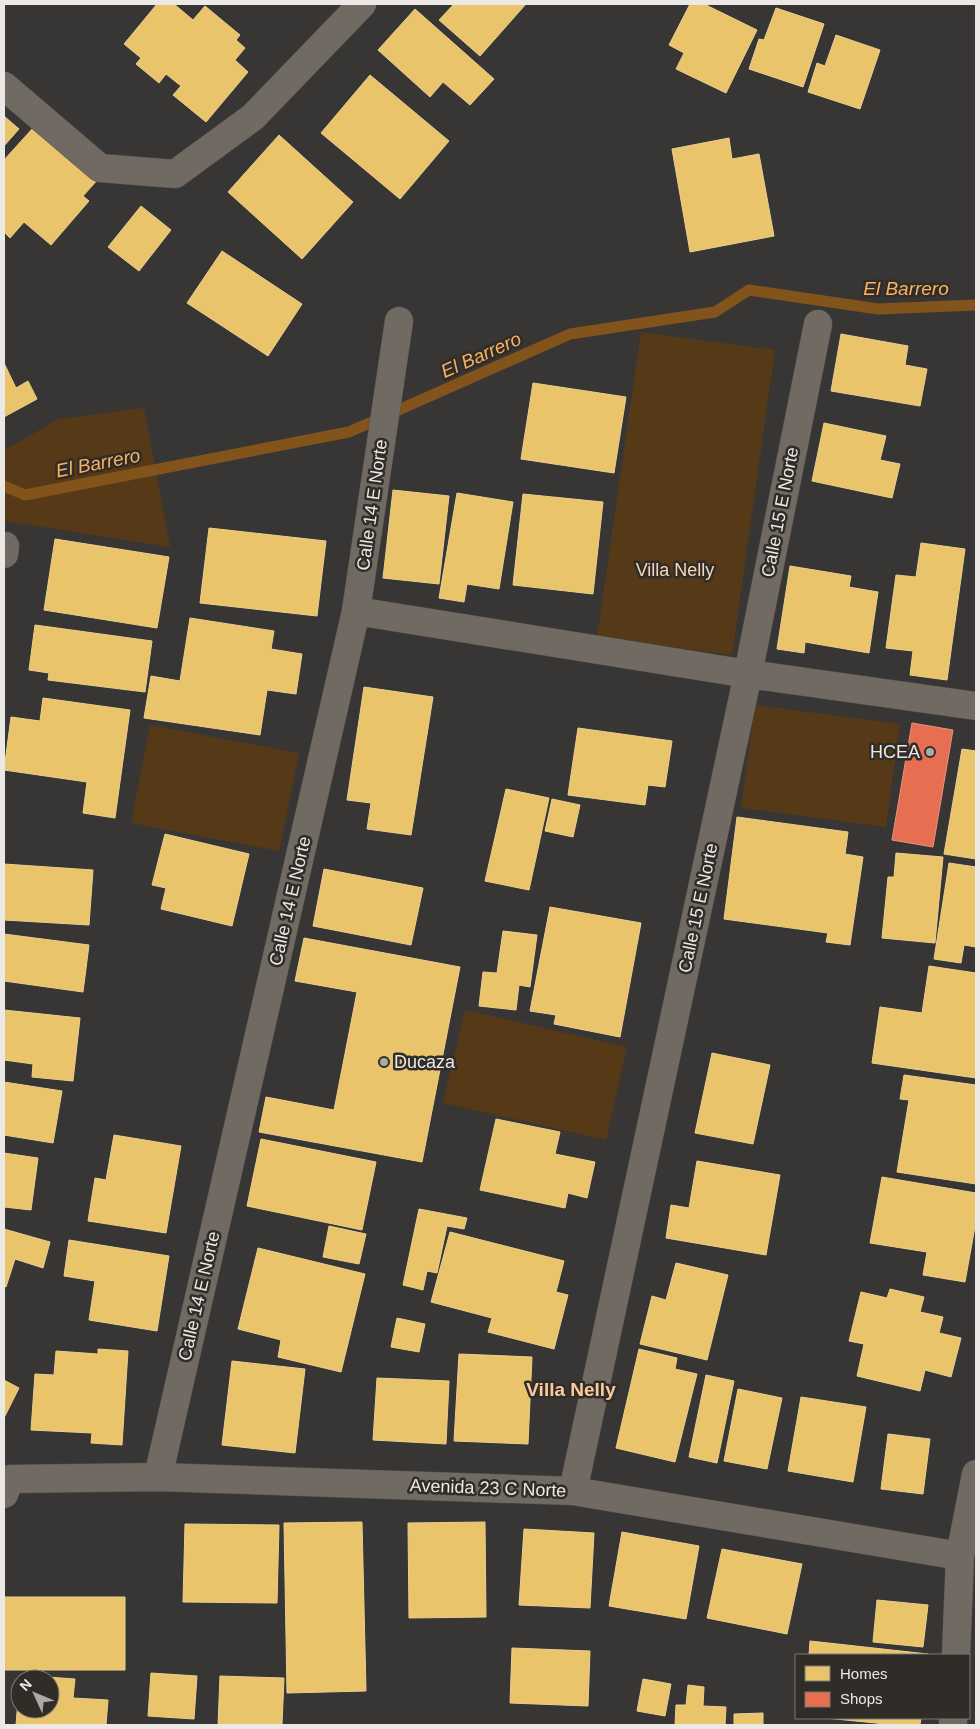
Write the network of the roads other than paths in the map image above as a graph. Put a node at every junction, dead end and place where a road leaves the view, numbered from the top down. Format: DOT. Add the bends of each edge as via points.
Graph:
graph roads {
  1 [pos="362,4"];
  2 [pos="4,86"];
  3 [pos="399,321"];
  4 [pos="818,324"];
  5 [pos="356,611"];
  6 [pos="748,674"];
  7 [pos="976,706"];
  8 [pos="976,1474"];
  9 [pos="158,1477"];
  10 [pos="7,1486"];
  11 [pos="573,1491"];
  12 [pos="960,1556"];
  13 [pos="956,1654"];
  1 -- 2 [label="street" via="253,117 175,174 100,168"];
  3 -- 5 [label="street, Calle 14 E Norte"];
  4 -- 6 [label="street, Calle 15 E Norte"];
  5 -- 6 [label="street"];
  5 -- 9 [label="street, Calle 14 E Norte"];
  6 -- 7 [label="street"];
  6 -- 11 [label="street, Calle 15 E Norte"];
  8 -- 12 [label="street"];
  9 -- 10 [label="street, Avenida 23 C Norte"];
  9 -- 11 [label="street, Avenida 23 C Norte"];
  11 -- 12 [label="street, Avenida 23 C Norte"];
  12 -- 13 [label="street"];
}
